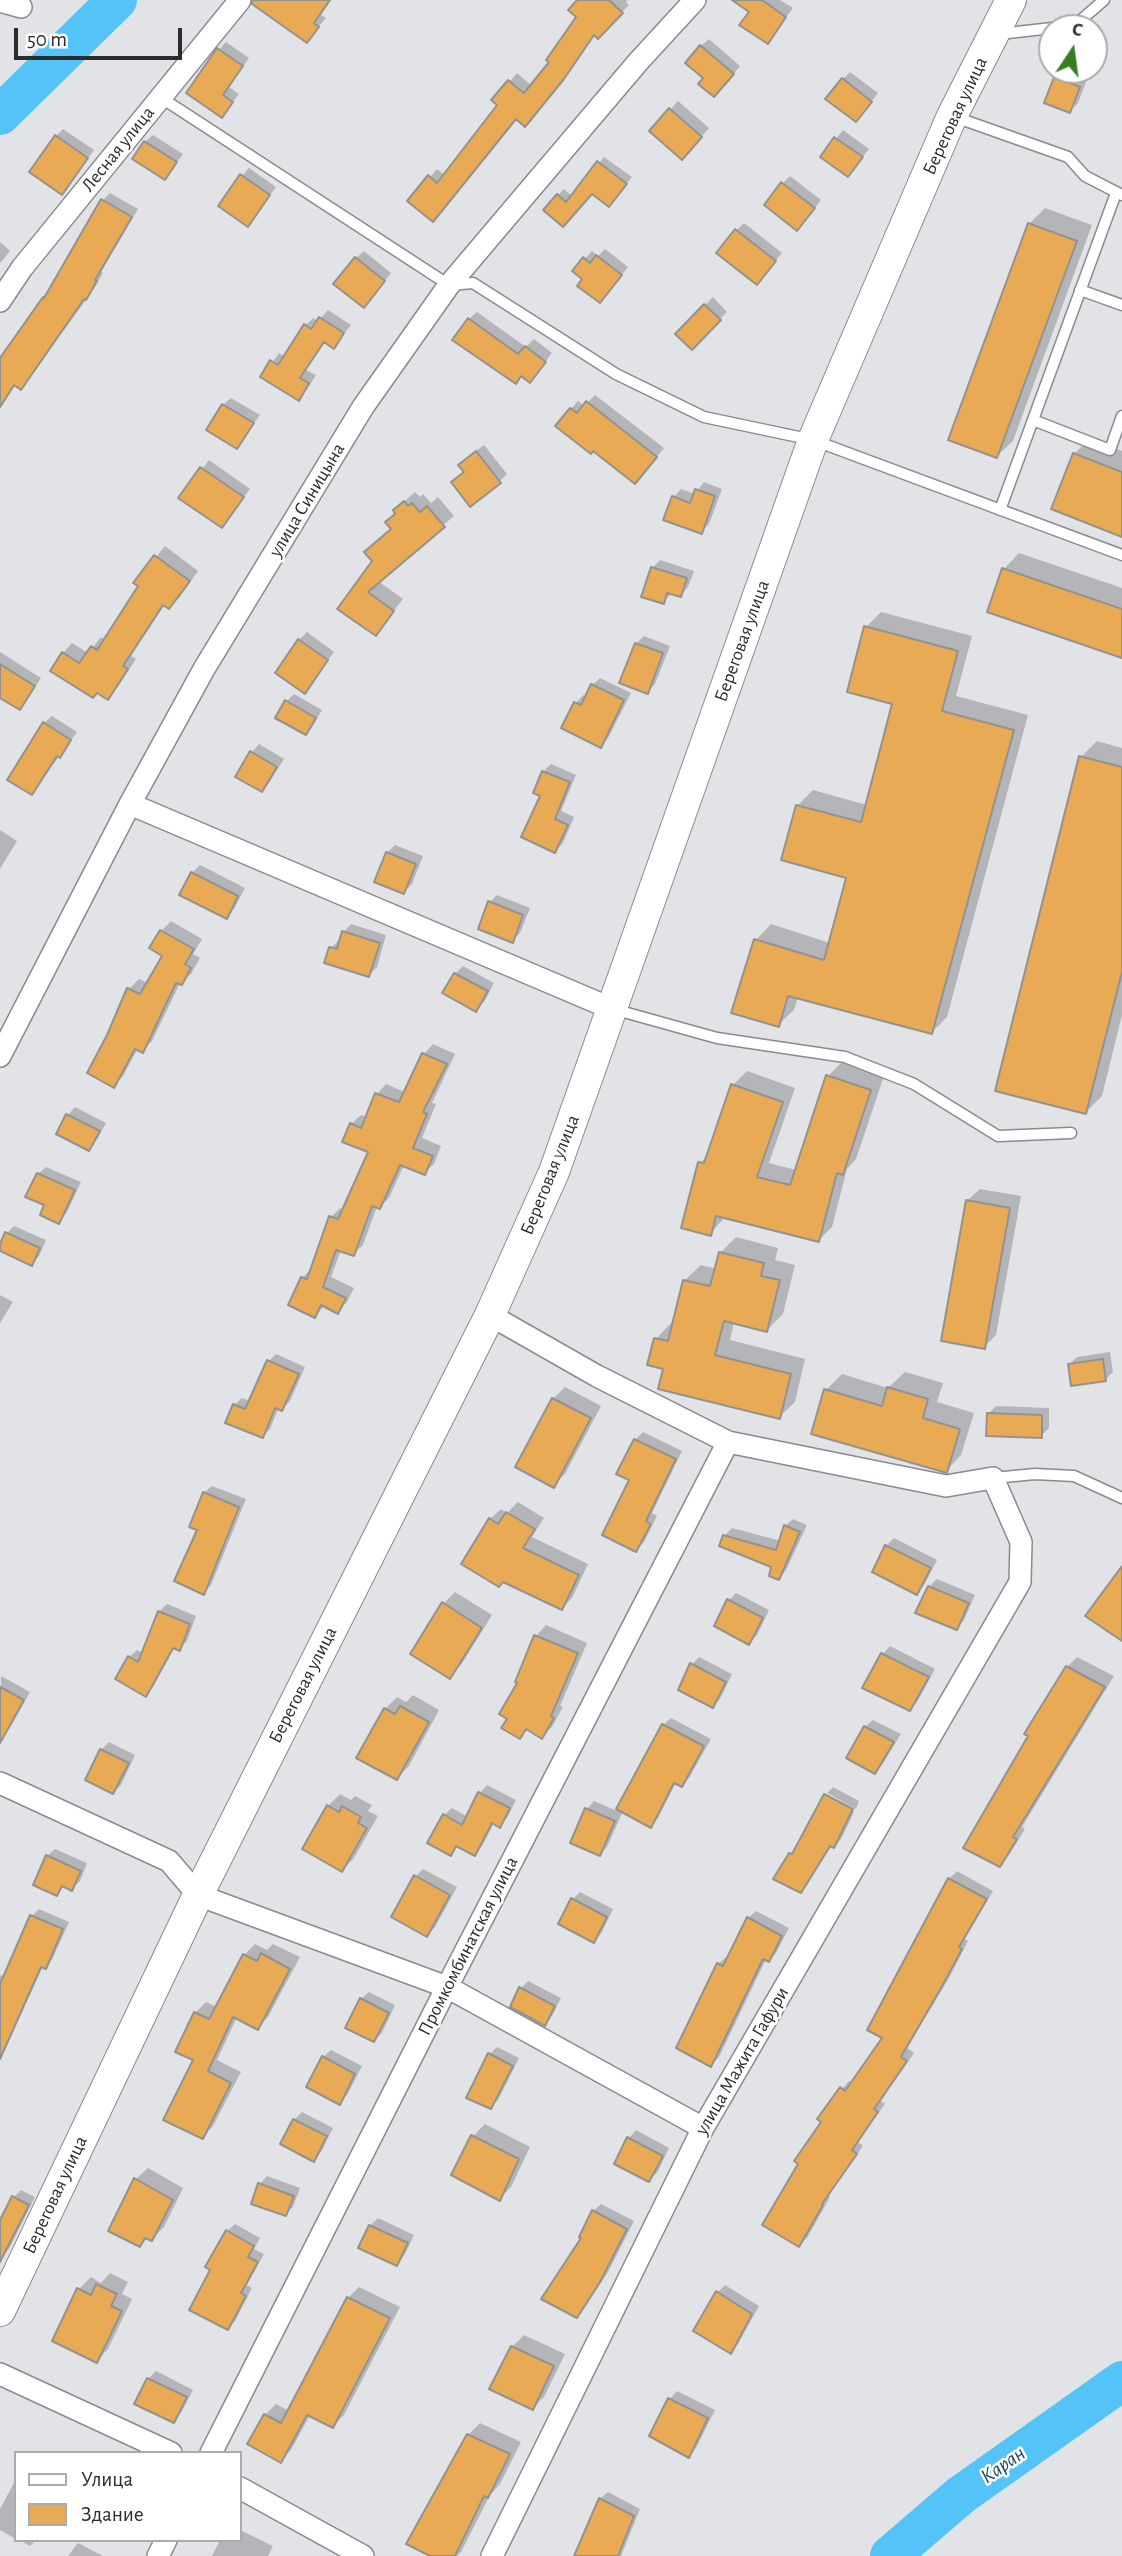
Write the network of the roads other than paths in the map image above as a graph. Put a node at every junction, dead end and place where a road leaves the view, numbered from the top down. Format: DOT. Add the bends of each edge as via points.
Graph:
graph roads {
  1 [pos="240,0"];
  2 [pos="695,0"];
  3 [pos="1011,0"];
  4 [pos="1104,0"];
  5 [pos="1088,14"];
  6 [pos="1038,30"];
  7 [pos="993,35"];
  8 [pos="160,97"];
  9 [pos="952,116"];
  10 [pos="1119,194"];
  11 [pos="449,285"];
  12 [pos="1080,289"];
  13 [pos="0,301"];
  14 [pos="1122,305"];
  15 [pos="1122,416"];
  16 [pos="1033,420"];
  17 [pos="813,440"];
  18 [pos="1000,510"];
  19 [pos="1122,555"];
  20 [pos="130,804"];
  21 [pos="610,1008"];
  22 [pos="0,1056"];
  23 [pos="1071,1133"];
  24 [pos="490,1315"];
  25 [pos="728,1442"];
  26 [pos="993,1478"];
  27 [pos="1122,1498"];
  28 [pos="0,1783"];
  29 [pos="198,1895"];
  30 [pos="447,1987"];
  31 [pos="703,2127"];
  32 [pos="0,2311"];
  33 [pos="0,2374"];
  34 [pos="167,2451"];
  35 [pos="212,2451"];
  36 [pos="242,2489"];
  37 [pos="363,2556"];
  38 [pos="492,2556"];
  1 -- 8 [label="street, Лесная улица"];
  2 -- 11 [label="street, улица Синицына"];
  3 -- 7 [label="main road, Береговая улица"];
  4 -- 5 [label="lane"];
  6 -- 7 [label="lane"];
  7 -- 9 [label="main road, Береговая улица"];
  8 -- 11 [label="lane"];
  8 -- 13 [label="street, Лесная улица"];
  9 -- 10 [label="lane" via="1068,157 1085,176"];
  9 -- 17 [label="main road, Береговая улица"];
  10 -- 12 [label="lane"];
  11 -- 17 [label="lane" via="473,283 616,374 704,417"];
  11 -- 20 [label="street, улица Синицына" via="356,418 204,670"];
  12 -- 14 [label="lane"];
  12 -- 16 [label="lane"];
  15 -- 16 [label="lane" via="1110,450"];
  16 -- 18 [label="lane"];
  17 -- 18 [label="lane"];
  17 -- 21 [label="main road, Береговая улица"];
  18 -- 19 [label="lane"];
  20 -- 21 [label="street"];
  20 -- 22 [label="street, улица Синицына"];
  21 -- 23 [label="lane" via="717,1038 845,1057 914,1084 998,1136"];
  21 -- 24 [label="main road, Береговая улица" via="554,1172"];
  24 -- 25 [label="street"];
  24 -- 29 [label="main road, Береговая улица"];
  25 -- 26 [label="street" via="946,1486"];
  25 -- 30 [label="street, Промкомбинатская улица"];
  26 -- 27 [label="lane" via="1073,1476"];
  26 -- 31 [label="street, улица Мажита Гафури" via="1021,1542 1020,1582"];
  28 -- 29 [label="street" via="169,1861"];
  29 -- 30 [label="street"];
  29 -- 32 [label="main road, Береговая улица"];
  30 -- 31 [label="street"];
  30 -- 35 [label="street, Промкомбинатская улица"];
  31 -- 38 [label="street, улица Мажита Гафури"];
  33 -- 34 [label="street"];
  36 -- 37 [label="street"];
}
